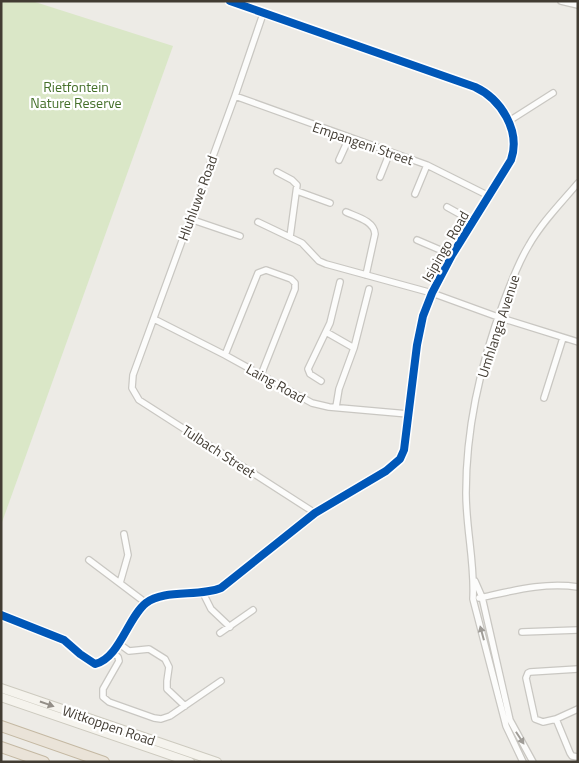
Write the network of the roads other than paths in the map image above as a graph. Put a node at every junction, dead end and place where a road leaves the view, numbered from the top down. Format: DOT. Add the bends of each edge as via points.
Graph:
graph roads {
  1 [pos="230,1"];
  2 [pos="561,1"];
  3 [pos="578,5"];
  4 [pos="264,14"];
  5 [pos="553,93"];
  6 [pos="235,96"];
  7 [pos="509,121"];
  8 [pos="349,138"];
  9 [pos="390,152"];
  10 [pos="339,160"];
  11 [pos="427,165"];
  12 [pos="277,172"];
  13 [pos="380,177"];
  14 [pos="578,182"];
  15 [pos="297,191"];
  16 [pos="415,194"];
  17 [pos="488,196"];
  18 [pos="330,203"];
  19 [pos="447,207"];
  20 [pos="346,212"];
  21 [pos="190,219"];
  22 [pos="258,222"];
  23 [pos="474,222"];
  24 [pos="240,236"];
  25 [pos="290,237"];
  26 [pos="417,240"];
  27 [pos="452,255"];
  28 [pos="366,275"];
  29 [pos="340,282"];
  30 [pos="369,289"];
  31 [pos="432,293"];
  32 [pos="498,316"];
  33 [pos="154,319"];
  34 [pos="326,332"];
  35 [pos="563,338"];
  36 [pos="578,342"];
  37 [pos="354,348"];
  38 [pos="225,355"];
  39 [pos="261,375"];
  40 [pos="321,381"];
  41 [pos="132,382"];
  42 [pos="544,398"];
  43 [pos="336,407"];
  44 [pos="408,414"];
  45 [pos="315,513"];
  46 [pos="124,534"];
  47 [pos="89,560"];
  48 [pos="474,579"];
  49 [pos="120,583"];
  50 [pos="578,586"];
  51 [pos="203,593"];
  52 [pos="482,597"];
  53 [pos="473,599"];
  54 [pos="146,603"];
  55 [pos="253,610"];
  56 [pos="1,614"];
  57 [pos="230,627"];
  58 [pos="578,630"];
  59 [pos="522,632"];
  60 [pos="220,634"];
  61 [pos="118,643"];
  62 [pos="112,652"];
  63 [pos="578,669"];
  64 [pos="221,681"];
  65 [pos="1,688"];
  66 [pos="1,697"];
  67 [pos="185,706"];
  68 [pos="578,709"];
  69 [pos="556,719"];
  70 [pos="1,726"];
  71 [pos="1,747"];
  72 [pos="578,757"];
  73 [pos="44,762"];
  74 [pos="104,762"];
  75 [pos="190,762"];
  76 [pos="216,762"];
  77 [pos="523,762"];
  78 [pos="533,762"];
  1 -- 4 [label="street, Isipingo Road"];
  2 -- 3 [label="street"];
  4 -- 6 [label="street, Hluhluwe Road"];
  4 -- 7 [label="street, Isipingo Road" via="475,87 492,98"];
  5 -- 7 [label="street"];
  6 -- 8 [label="street, Empangeni Street"];
  6 -- 21 [label="street, Hluhluwe Road"];
  7 -- 17 [label="street, Isipingo Road" via="514,140 513,155"];
  8 -- 9 [label="street, Empangeni Street"];
  8 -- 10 [label="street"];
  9 -- 11 [label="street, Empangeni Street"];
  9 -- 13 [label="street"];
  11 -- 16 [label="street"];
  11 -- 17 [label="street, Empangeni Street"];
  12 -- 15 [label="street" via="296,182"];
  14 -- 32 [label="street, Umhlanga Avenue" via="529,244"];
  15 -- 18 [label="street"];
  15 -- 25 [label="street"];
  17 -- 23 [label="street, Isipingo Road"];
  19 -- 23 [label="street"];
  20 -- 28 [label="street" via="374,228"];
  21 -- 24 [label="street"];
  21 -- 33 [label="street, Hluhluwe Road"];
  22 -- 25 [label="street"];
  23 -- 27 [label="street, Isipingo Road"];
  25 -- 28 [label="street" via="307,247 320,261"];
  26 -- 27 [label="street"];
  27 -- 31 [label="street, Isipingo Road"];
  28 -- 31 [label="street"];
  29 -- 34 [label="street"];
  30 -- 37 [label="street"];
  31 -- 32 [label="street"];
  31 -- 44 [label="street, Isipingo Road" via="419,331"];
  32 -- 35 [label="street"];
  32 -- 48 [label="street, Umhlanga Avenue" via="480,377 469,441 466,516"];
  33 -- 38 [label="street, Laing Road"];
  33 -- 41 [label="street, Hluhluwe Road"];
  34 -- 37 [label="street"];
  34 -- 40 [label="street" via="308,370"];
  35 -- 36 [label="street"];
  35 -- 42 [label="street"];
  37 -- 43 [label="street"];
  38 -- 39 [label="street, Laing Road"];
  38 -- 39 [label="street" via="258,273 266,270 291,279 295,289"];
  39 -- 43 [label="street, Laing Road" via="312,402"];
  41 -- 45 [label="street, Tulbach Street" via="139,400"];
  43 -- 44 [label="street, Laing Road"];
  44 -- 45 [label="street, Isipingo Road" via="403,456 396,464"];
  45 -- 51 [label="street, Isipingo Road" via="221,588"];
  46 -- 49 [label="street" via="128,555"];
  47 -- 49 [label="street"];
  48 -- 52 [label="street, Umhlanga Avenue"];
  48 -- 53 [label="street, Umhlanga Avenue"];
  49 -- 54 [label="street"];
  50 -- 52 [label="street" via="530,587"];
  51 -- 54 [label="street, Isipingo Road" via="162,596"];
  51 -- 57 [label="street" via="211,609"];
  52 -- 53 [label="street"];
  52 -- 78 [label="street, Umhlanga Avenue, one-way" via="510,720"];
  77 -- 53 [label="street, Umhlanga Avenue, one-way" via="506,726"];
  54 -- 61 [label="street"];
  55 -- 57 [label="street"];
  56 -- 62 [label="street" via="64,640 95,664"];
  57 -- 60 [label="street"];
  58 -- 59 [label="street"];
  61 -- 62 [label="street"];
  61 -- 67 [label="street" via="129,651 149,649 165,659 169,664 168,689"];
  62 -- 67 [label="street" via="119,661 103,690 105,699 157,719 170,716"];
  63 -- 69 [label="street" via="534,671 526,676 535,719 543,722"];
  64 -- 67 [label="street"];
  65 -- 76 [label="main road, Witkoppen Road, one-way"];
  66 -- 75 [label="main road, Witkoppen Road"];
  68 -- 69 [label="street"];
  69 -- 72 [label="street" via="570,753"];
  70 -- 74 [label="highway"];
  71 -- 73 [label="highway"];
}
